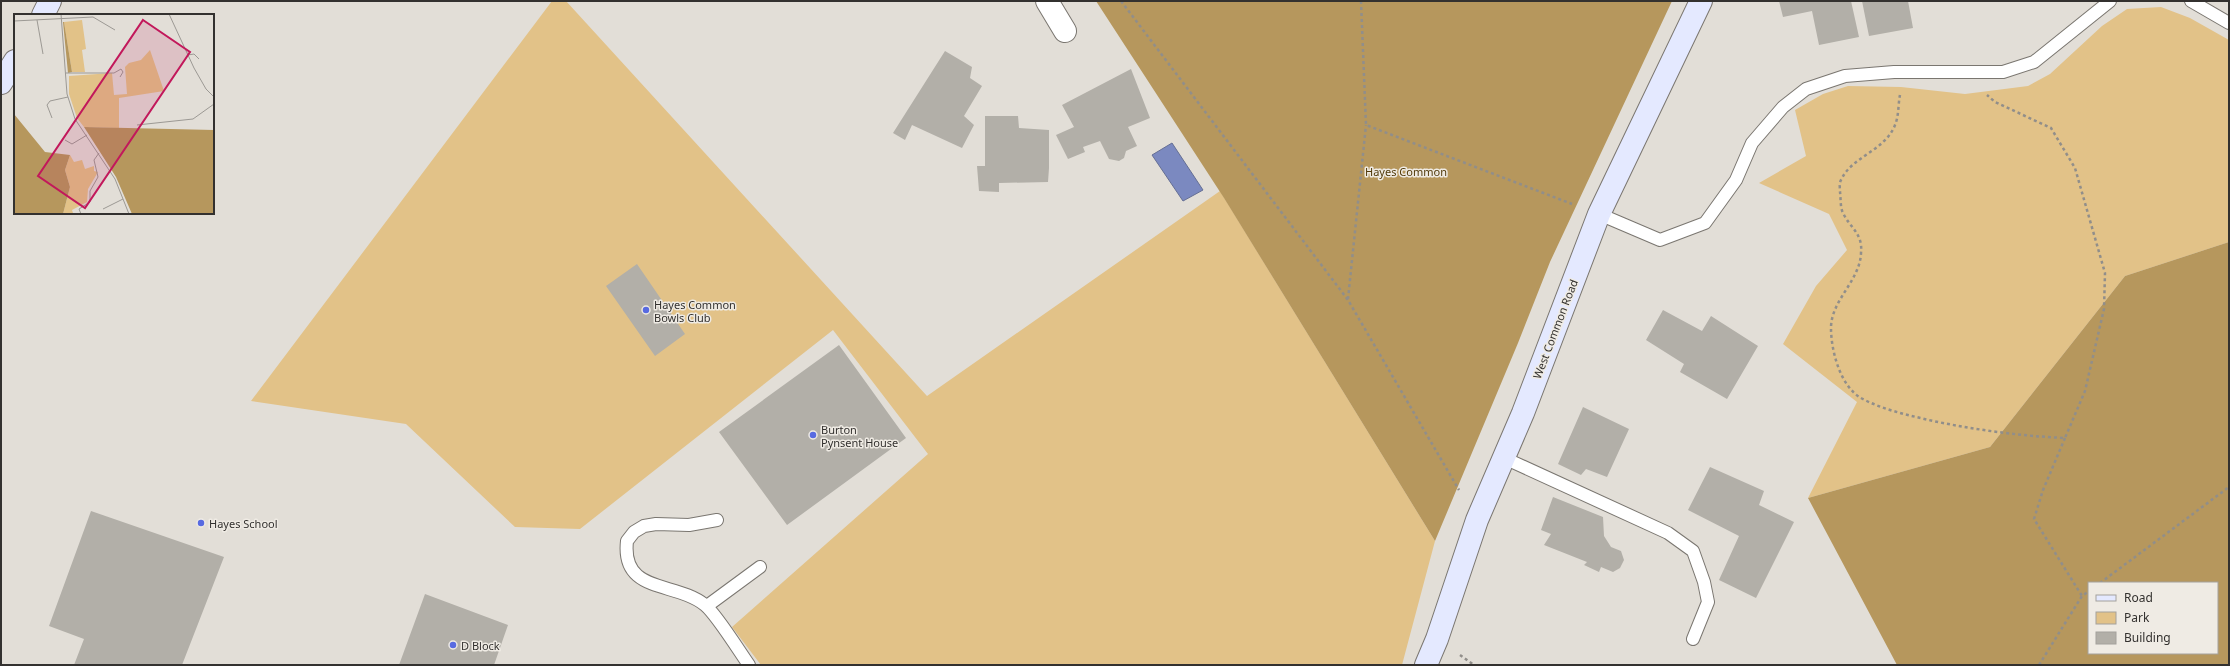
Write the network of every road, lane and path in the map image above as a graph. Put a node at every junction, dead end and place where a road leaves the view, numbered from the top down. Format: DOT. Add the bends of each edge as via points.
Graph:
graph roads {
  1 [pos="1047,1"];
  2 [pos="1120,1"];
  3 [pos="1361,1"];
  4 [pos="1701,1"];
  5 [pos="2110,1"];
  6 [pos="2191,1"];
  7 [pos="2229,23"];
  8 [pos="1065,31"];
  9 [pos="14,63"];
  10 [pos="1903,73"];
  11 [pos="1960,73"];
  12 [pos="1,83"];
  13 [pos="1366,125"];
  14 [pos="1599,214"];
  15 [pos="1348,300"];
  16 [pos="2065,438"];
  17 [pos="1502,457"];
  18 [pos="2229,487"];
  19 [pos="717,520"];
  20 [pos="1477,520"];
  21 [pos="760,567"];
  22 [pos="2101,582"];
  23 [pos="2088,592"];
  24 [pos="2082,596"];
  25 [pos="707,606"];
  26 [pos="1693,639"];
  27 [pos="749,665"];
  28 [pos="1426,665"];
  29 [pos="2039,665"];
  1 -- 8 [label="street"];
  2 -- 15 [label="path"];
  3 -- 13 [label="path"];
  4 -- 14 [label="street, West Common Road"];
  5 -- 11 [label="lane" via="2034,62 2003,72"];
  6 -- 7 [label="lane"];
  9 -- 12 [label="street"];
  10 -- 11 [label="lane"];
  10 -- 14 [label="lane" via="1845,76 1806,89 1784,107 1752,143 1736,180 1706,224 1660,240"];
  10 -- 16 [label="path" via="1895,125 1878,147 1852,165 1840,181 1841,208 1856,230 1862,253 1858,267 1836,309 1831,327 1832,342 1846,383 1861,398 1903,414 2021,436"];
  11 -- 16 [label="path" via="1996,102 2051,128 2075,168 2105,274 2104,309 2085,391"];
  13 -- 14 [label="path"];
  13 -- 15 [label="path"];
  14 -- 17 [label="street, West Common Road" via="1523,413"];
  15 -- 20 [label="path"];
  16 -- 24 [label="path" via="2034,519"];
  17 -- 20 [label="street, West Common Road"];
  17 -- 26 [label="lane" via="1668,533 1693,551 1708,602"];
  18 -- 22 [label="path"];
  19 -- 25 [label="lane" via="689,525 644,526 634,532 627,541 628,564 634,574 646,581 693,597"];
  20 -- 28 [label="street, West Common Road"];
  21 -- 25 [label="lane"];
  23 -- 24 [label="path"];
  24 -- 29 [label="path"];
  25 -- 27 [label="lane"];
}
